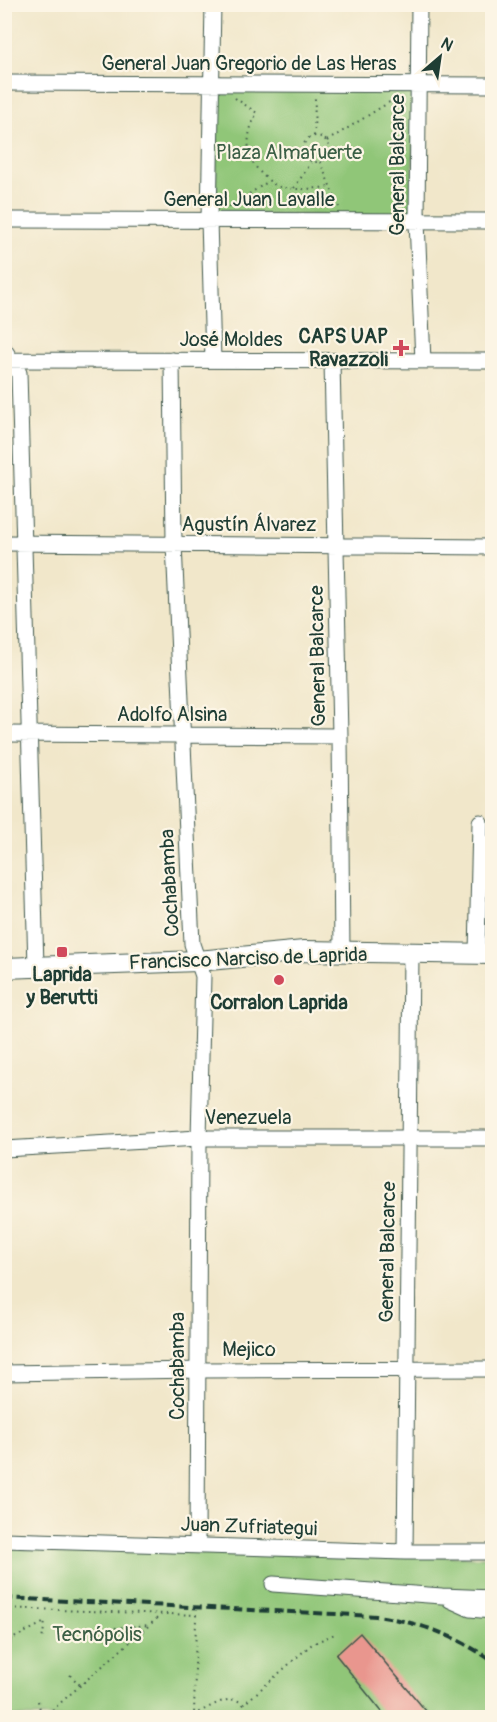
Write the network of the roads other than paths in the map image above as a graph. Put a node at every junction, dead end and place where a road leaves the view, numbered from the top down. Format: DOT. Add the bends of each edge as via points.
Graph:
graph roads {
  1 [pos="213,4"];
  2 [pos="419,4"];
  3 [pos="4,83"];
  4 [pos="213,83"];
  5 [pos="418,84"];
  6 [pos="492,85"];
  7 [pos="4,220"];
  8 [pos="209,220"];
  9 [pos="417,221"];
  10 [pos="492,221"];
  11 [pos="7,356"];
  12 [pos="172,360"];
  13 [pos="213,360"];
  14 [pos="332,361"];
  15 [pos="423,361"];
  16 [pos="492,361"];
  17 [pos="4,543"];
  18 [pos="24,543"];
  19 [pos="174,544"];
  20 [pos="336,545"];
  21 [pos="492,547"];
  22 [pos="4,734"];
  23 [pos="30,734"];
  24 [pos="183,735"];
  25 [pos="340,736"];
  26 [pos="480,822"];
  27 [pos="342,951"];
  28 [pos="411,953"];
  29 [pos="484,954"];
  30 [pos="198,960"];
  31 [pos="36,966"];
  32 [pos="4,968"];
  33 [pos="199,1138"];
  34 [pos="409,1138"];
  35 [pos="492,1138"];
  36 [pos="4,1149"];
  37 [pos="492,1368"];
  38 [pos="198,1370"];
  39 [pos="406,1370"];
  40 [pos="4,1373"];
  41 [pos="4,1540"];
  42 [pos="197,1546"];
  43 [pos="405,1552"];
  44 [pos="492,1552"];
  45 [pos="273,1584"];
  46 [pos="442,1596"];
  47 [pos="492,1598"];
  48 [pos="492,1611"];
  1 -- 4 [label="street"];
  2 -- 5 [label="street, General Balcarce"];
  3 -- 4 [label="street, General Juan Gregorio de Las Heras"];
  4 -- 5 [label="street, General Juan Gregorio de Las Heras"];
  4 -- 8 [label="street"];
  5 -- 6 [label="street, General Juan Gregorio de Las Heras"];
  5 -- 9 [label="street, General Balcarce"];
  7 -- 8 [label="street, General Juan Lavalle"];
  8 -- 9 [label="street, General Juan Lavalle"];
  8 -- 13 [label="street"];
  9 -- 10 [label="street, General Juan Lavalle"];
  9 -- 15 [label="street, General Balcarce"];
  11 -- 12 [label="street, José Moldes"];
  11 -- 18 [label="street" via="18,373"];
  12 -- 13 [label="street, José Moldes"];
  12 -- 19 [label="street, Cochabamba"];
  13 -- 14 [label="street, José Moldes"];
  14 -- 15 [label="street, José Moldes"];
  14 -- 20 [label="street, General Balcarce"];
  15 -- 16 [label="street, José Moldes"];
  17 -- 18 [label="street, Agustín Álvarez"];
  18 -- 19 [label="street, Agustín Álvarez"];
  18 -- 23 [label="street"];
  19 -- 20 [label="street, Agustín Álvarez"];
  19 -- 24 [label="street, Cochabamba"];
  20 -- 21 [label="street, Agustín Álvarez"];
  20 -- 25 [label="street, General Balcarce"];
  22 -- 23 [label="street, Adolfo Alsina"];
  23 -- 24 [label="street, Adolfo Alsina"];
  23 -- 31 [label="street"];
  24 -- 25 [label="street, Adolfo Alsina"];
  24 -- 30 [label="street, Cochabamba" via="192,944"];
  25 -- 27 [label="street, General Balcarce"];
  26 -- 29 [label="street"];
  27 -- 28 [label="main road, Francisco Narciso de Laprida"];
  27 -- 30 [label="main road, Francisco Narciso de Laprida"];
  28 -- 29 [label="main road, Francisco Narciso de Laprida"];
  28 -- 34 [label="street, General Balcarce"];
  30 -- 31 [label="main road, Francisco Narciso de Laprida"];
  30 -- 33 [label="street, Cochabamba" via="203,976"];
  31 -- 32 [label="main road, Francisco Narciso de Laprida"];
  33 -- 34 [label="street, Venezuela"];
  33 -- 36 [label="street, Venezuela"];
  33 -- 38 [label="street, Cochabamba"];
  34 -- 35 [label="street, Venezuela"];
  34 -- 39 [label="street, General Balcarce"];
  37 -- 39 [label="street, Mejico"];
  38 -- 39 [label="street, Mejico"];
  38 -- 40 [label="street, Mejico"];
  38 -- 42 [label="street, Cochabamba"];
  39 -- 43 [label="street, General Balcarce"];
  41 -- 42 [label="street, Juan Zufriategui"];
  42 -- 43 [label="street, Juan Zufriategui"];
  43 -- 44 [label="street, Juan Zufriategui"];
  45 -- 46 [label="street"];
  46 -- 47 [label="street"];
  46 -- 48 [label="street" via="470,1609"];
}
